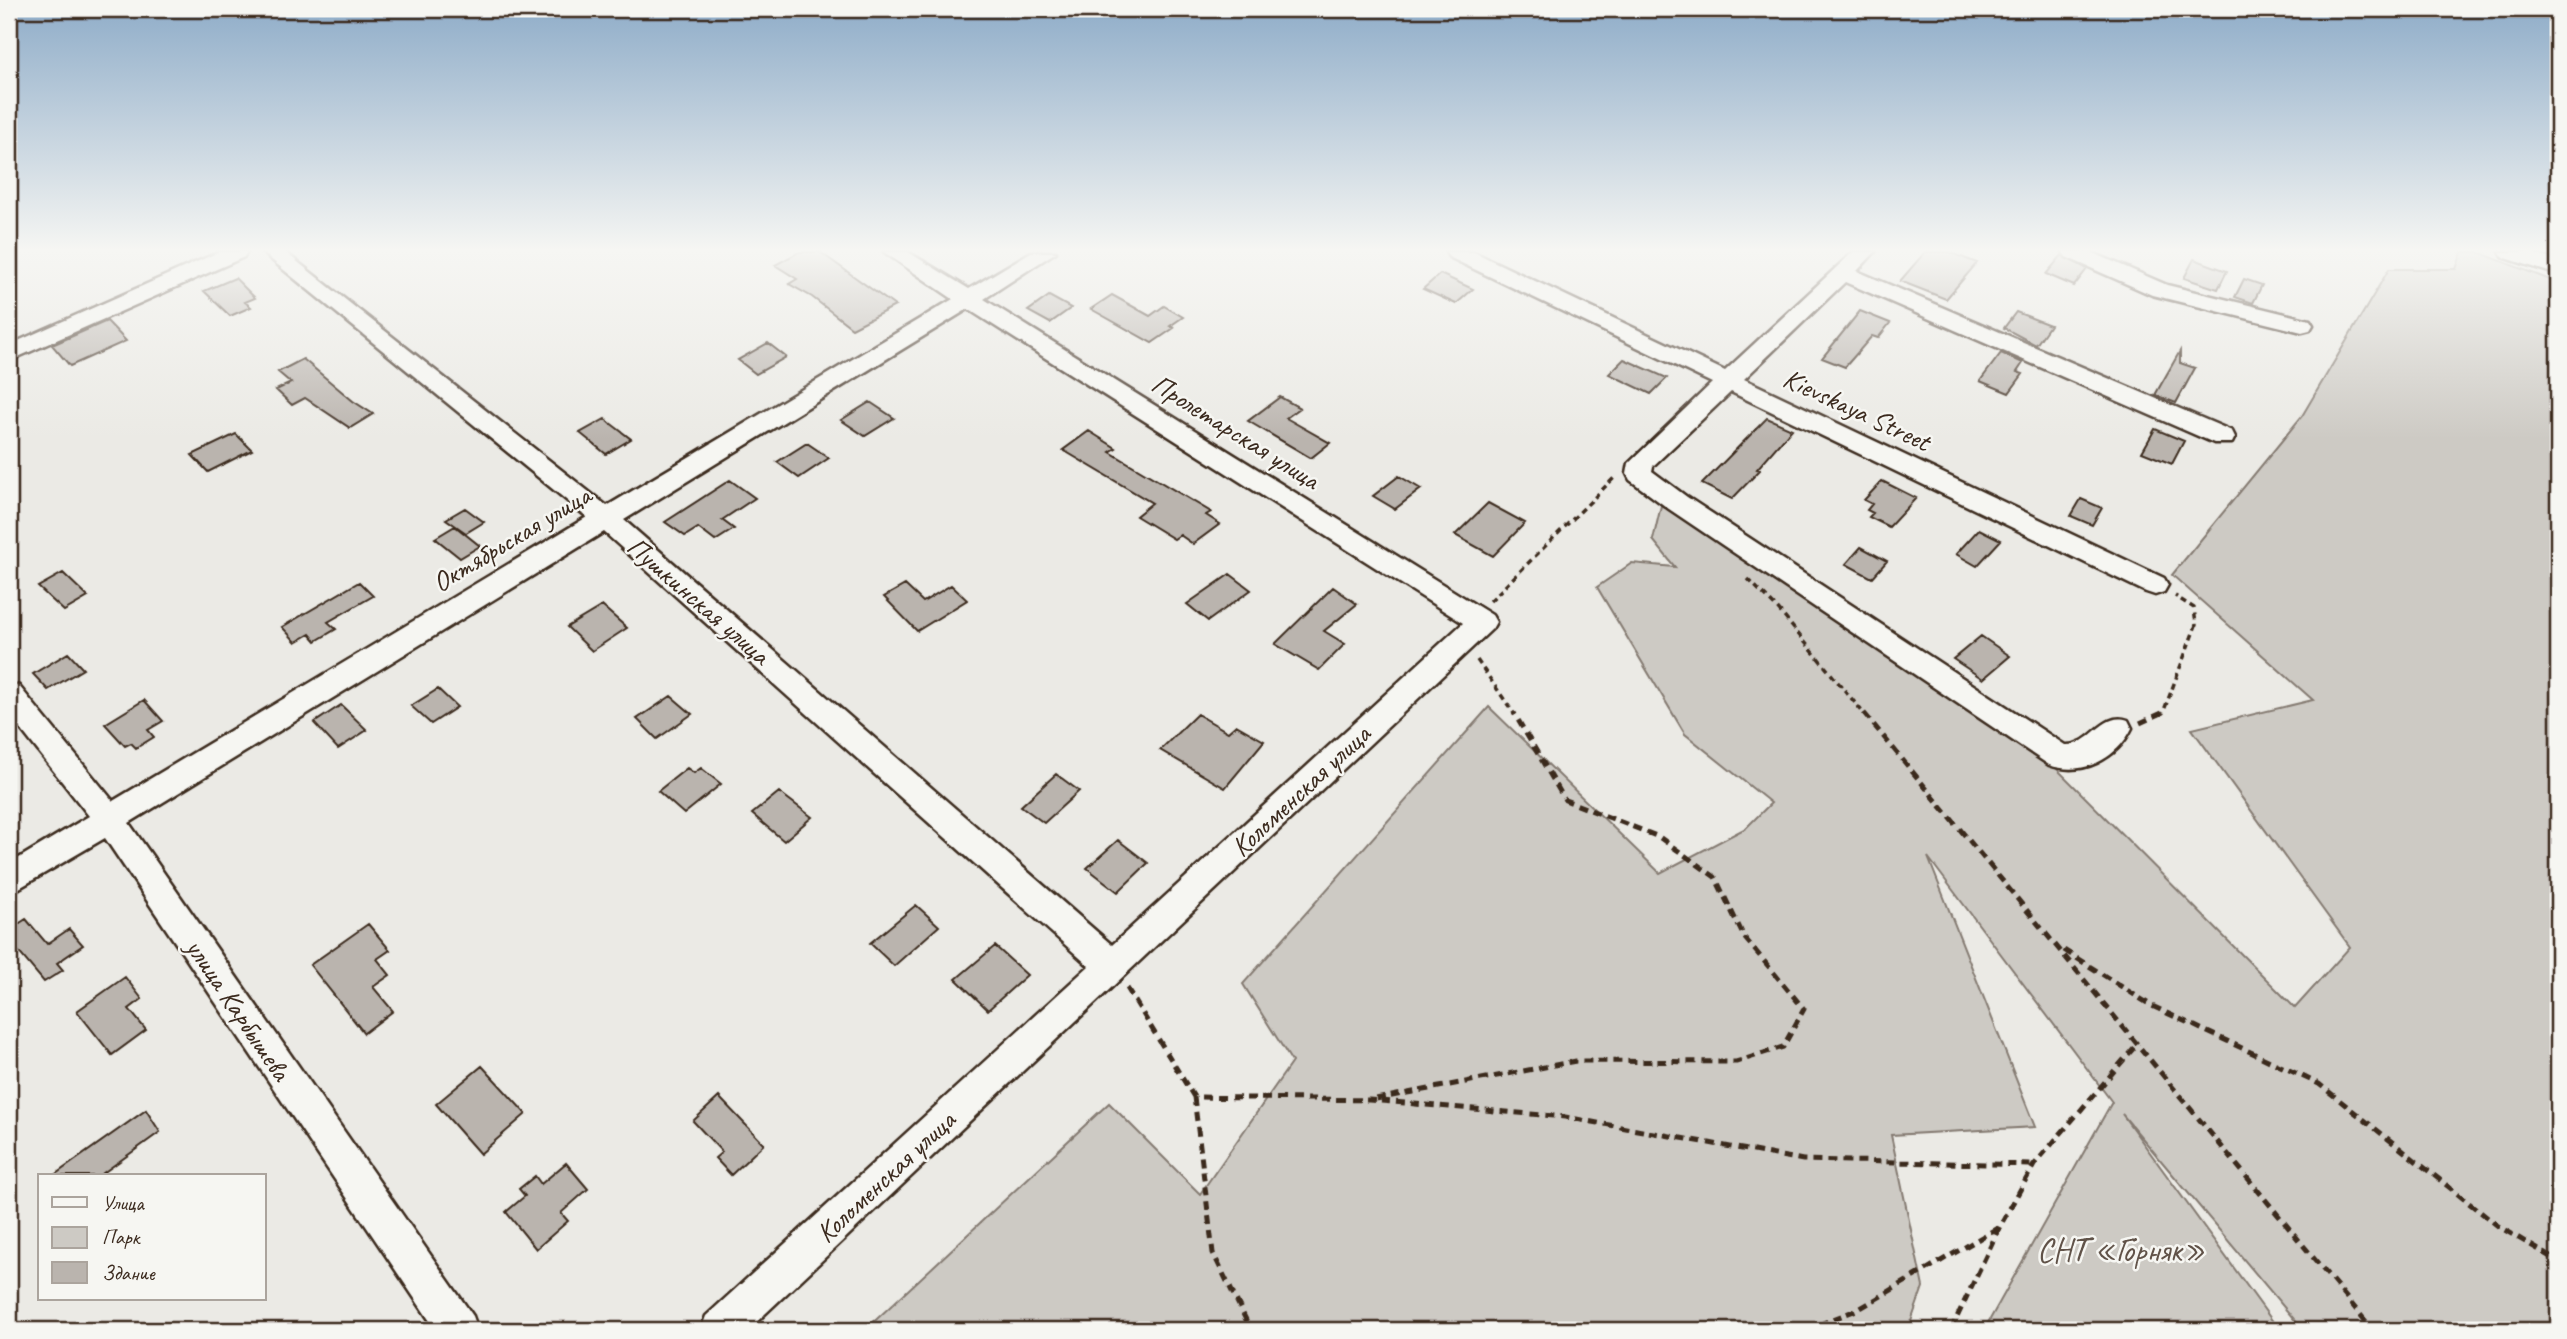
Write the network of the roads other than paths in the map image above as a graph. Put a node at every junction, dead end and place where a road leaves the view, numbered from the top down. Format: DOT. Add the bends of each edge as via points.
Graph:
graph roads {
  1 [pos="97,314"];
  2 [pos="350,314"];
  3 [pos="944,314"];
  4 [pos="997,314"];
  5 [pos="1593,314"];
  6 [pos="1799,314"];
  7 [pos="1938,314"];
  8 [pos="2259,314"];
  9 [pos="2302,325"];
  10 [pos="9,354"];
  11 [pos="1728,383"];
  12 [pos="2223,437"];
  13 [pos="605,518"];
  14 [pos="2155,585"];
  15 [pos="1469,628"];
  16 [pos="9,694"];
  17 [pos="2118,728"];
  18 [pos="109,819"];
  19 [pos="9,880"];
  20 [pos="1112,965"];
  21 [pos="460,1330"];
  22 [pos="720,1330"];
  1 -- 10 [label="street"];
  2 -- 13 [label="street, Пушкинская улица"];
  3 -- 13 [label="street, Октябрьская улица"];
  4 -- 15 [label="street, Пролетарская улица"];
  5 -- 11 [label="street, Kievskaya Street"];
  6 -- 11 [label="street"];
  7 -- 12 [label="street"];
  8 -- 9 [label="street"];
  11 -- 14 [label="street, Kievskaya Street"];
  11 -- 17 [label="street" via="1641,463 1639,474 2059,757 2076,760 2088,756"];
  13 -- 18 [label="street, Октябрьская улица"];
  13 -- 20 [label="street, Пушкинская улица"];
  15 -- 20 [label="street, Коломенская улица"];
  16 -- 18 [label="street, улица Карбышева"];
  18 -- 19 [label="street, Октябрьская улица"];
  18 -- 21 [label="street, улица Карбышева"];
  20 -- 22 [label="street, Коломенская улица"];
}
